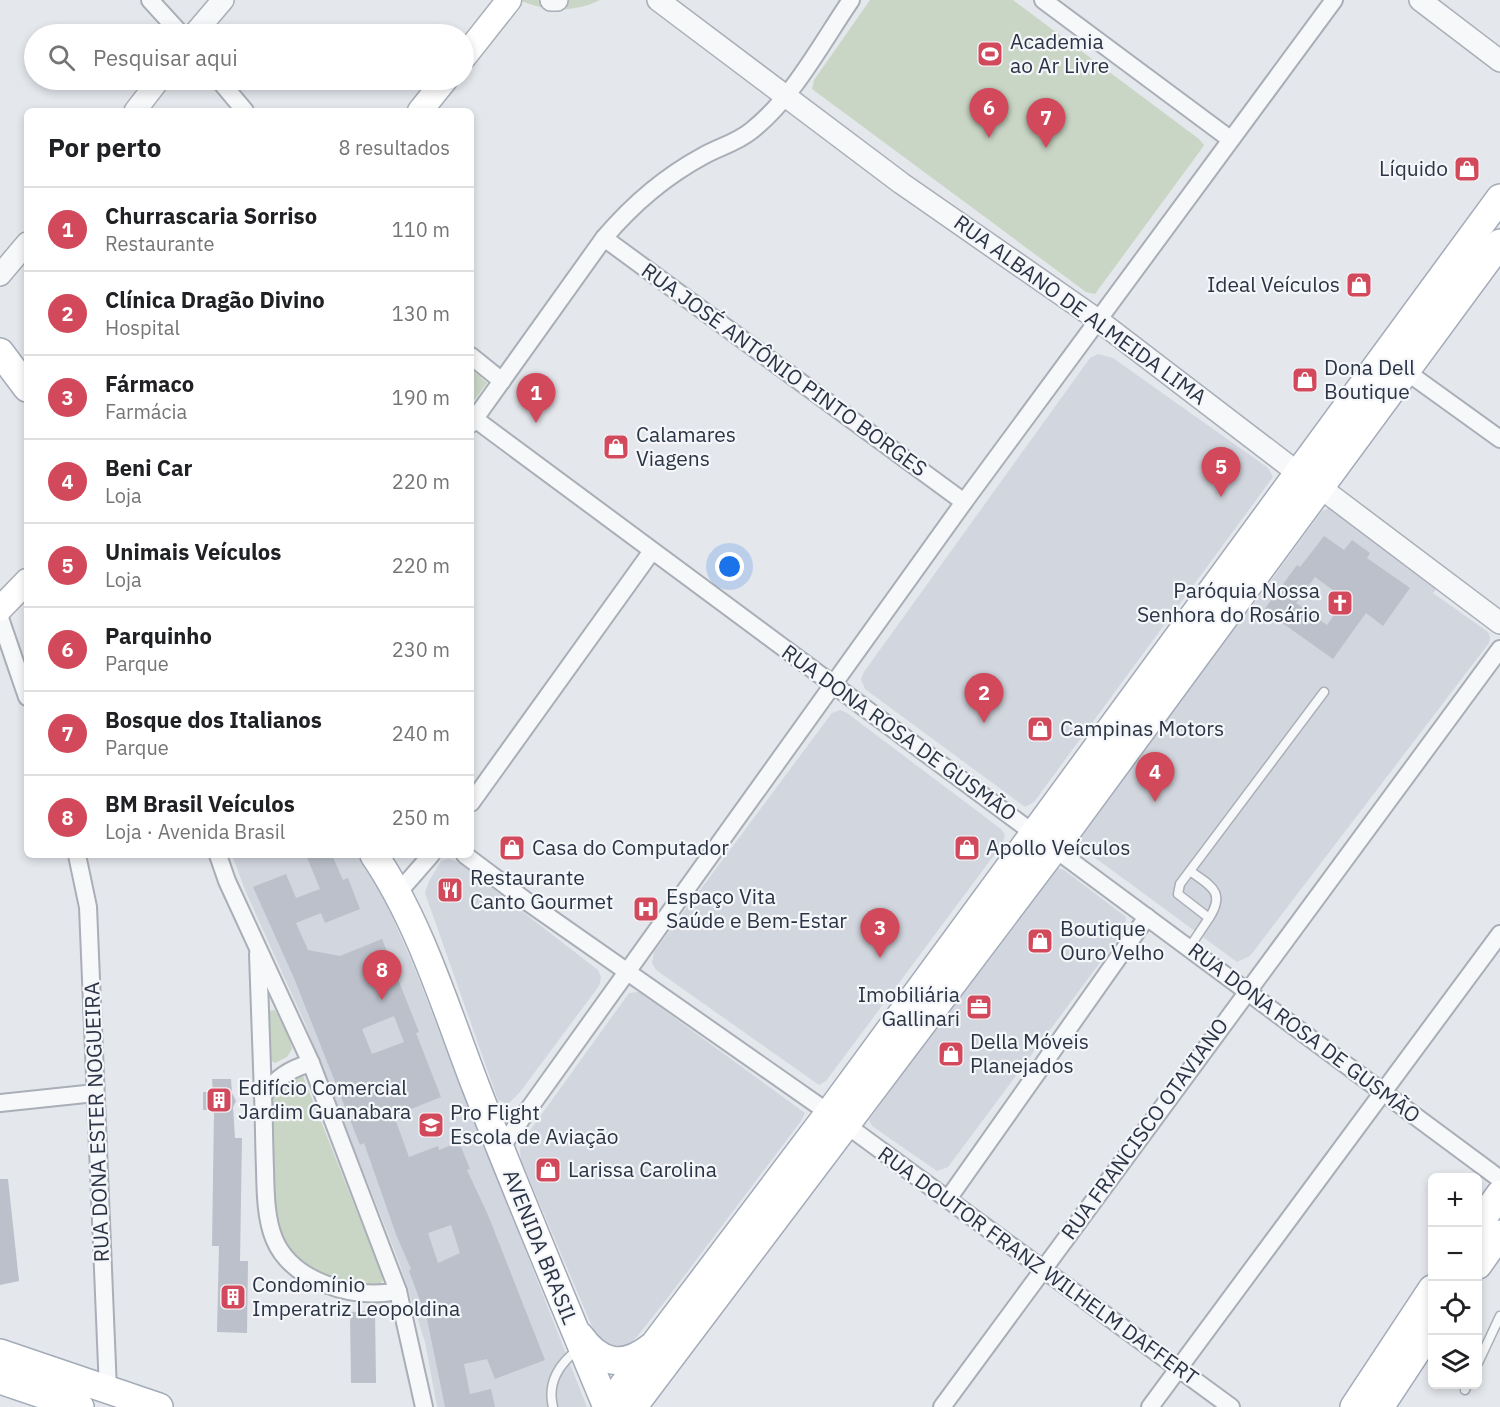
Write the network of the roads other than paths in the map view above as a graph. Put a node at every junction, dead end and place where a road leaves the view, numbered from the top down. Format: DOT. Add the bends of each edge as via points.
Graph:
graph roads {
  1 [pos="150,0"];
  2 [pos="223,0"];
  3 [pos="509,0"];
  4 [pos="551,0"];
  5 [pos="557,0"];
  6 [pos="660,0"];
  7 [pos="851,0"];
  8 [pos="1043,0"];
  9 [pos="1334,0"];
  10 [pos="1420,0"];
  11 [pos="171,24"];
  12 [pos="203,24"];
  13 [pos="474,44"];
  14 [pos="1500,61"];
  15 [pos="151,90"];
  16 [pos="228,90"];
  17 [pos="437,90"];
  18 [pos="785,95"];
  19 [pos="137,108"];
  20 [pos="243,108"];
  21 [pos="422,108"];
  22 [pos="1230,139"];
  23 [pos="1500,198"];
  24 [pos="604,238"];
  25 [pos="1500,243"];
  26 [pos="24,247"];
  27 [pos="0,275"];
  28 [pos="1098,320"];
  29 [pos="0,352"];
  30 [pos="474,358"];
  31 [pos="1407,372"];
  32 [pos="502,381"];
  33 [pos="24,384"];
  34 [pos="474,417"];
  35 [pos="474,421"];
  36 [pos="1500,439"];
  37 [pos="1298,472"];
  38 [pos="1321,488"];
  39 [pos="964,502"];
  40 [pos="652,551"];
  41 [pos="24,584"];
  42 [pos="0,609"];
  43 [pos="0,618"];
  44 [pos="1500,622"];
  45 [pos="1500,649"];
  46 [pos="835,686"];
  47 [pos="24,689"];
  48 [pos="1324,692"];
  49 [pos="474,799"];
  50 [pos="1044,841"];
  51 [pos="78,858"];
  52 [pos="219,858"];
  53 [pos="376,858"];
  54 [pos="428,858"];
  55 [pos="469,858"];
  56 [pos="1190,871"];
  57 [pos="397,894"];
  58 [pos="1147,917"];
  59 [pos="1209,918"];
  60 [pos="1500,934"];
  61 [pos="257,944"];
  62 [pos="1189,948"];
  63 [pos="627,970"];
  64 [pos="1247,992"];
  65 [pos="311,1064"];
  66 [pos="1384,1092"];
  67 [pos="95,1093"];
  68 [pos="263,1095"];
  69 [pos="0,1103"];
  70 [pos="837,1118"];
  71 [pos="500,1149"];
  72 [pos="1500,1179"];
  73 [pos="1500,1194"];
  74 [pos="948,1199"];
  75 [pos="1482,1219"];
  76 [pos="1500,1234"];
  77 [pos="1482,1259"];
  78 [pos="1043,1268"];
  79 [pos="398,1291"];
  80 [pos="1428,1295"];
  81 [pos="1500,1316"];
  82 [pos="1428,1334"];
  83 [pos="577,1336"];
  84 [pos="656,1343"];
  85 [pos="0,1353"];
  86 [pos="1482,1355"];
  87 [pos="1178,1369"];
  88 [pos="0,1380"];
  89 [pos="108,1390"];
  90 [pos="55,1403"];
  91 [pos="80,1407"];
  92 [pos="159,1407"];
  93 [pos="424,1407"];
  94 [pos="554,1407"];
  95 [pos="607,1407"];
  96 [pos="633,1407"];
  97 [pos="942,1407"];
  98 [pos="1150,1407"];
  99 [pos="1231,1407"];
  100 [pos="1354,1407"];
  101 [pos="1380,1407"];
  1 -- 11 [label="street"];
  2 -- 12 [label="street"];
  3 -- 13 [label="main road"];
  4 -- 5 [label="street"];
  6 -- 18 [label="street, RUA ALBANO DE ALMEIDA LIMA"];
  7 -- 18 [label="street"];
  8 -- 22 [label="street"];
  9 -- 22 [label="street"];
  10 -- 14 [label="street"];
  15 -- 19 [label="street"];
  16 -- 20 [label="street"];
  17 -- 21 [label="main road"];
  18 -- 24 [label="street" via="751,131 703,156 645,195"];
  18 -- 28 [label="street, RUA ALBANO DE ALMEIDA LIMA" via="901,183"];
  22 -- 28 [label="street"];
  23 -- 37 [label="main road"];
  24 -- 32 [label="street"];
  24 -- 39 [label="street, RUA JOSÉ ANTÔNIO PINTO BORGES"];
  25 -- 31 [label="main road"];
  26 -- 27 [label="street"];
  28 -- 37 [label="street, RUA ALBANO DE ALMEIDA LIMA"];
  28 -- 39 [label="street"];
  29 -- 33 [label="main road"];
  30 -- 32 [label="street"];
  31 -- 36 [label="street"];
  31 -- 38 [label="main road"];
  32 -- 34 [label="street"];
  35 -- 40 [label="street, RUA DONA ROSA DE GUSMÃO"];
  37 -- 38 [label="street, RUA ALBANO DE ALMEIDA LIMA"];
  37 -- 50 [label="main road"];
  38 -- 44 [label="street, RUA ALBANO DE ALMEIDA LIMA"];
  38 -- 50 [label="main road"];
  39 -- 46 [label="street"];
  40 -- 46 [label="street, RUA DONA ROSA DE GUSMÃO"];
  40 -- 49 [label="street"];
  41 -- 42 [label="main road"];
  43 -- 47 [label="street"];
  45 -- 64 [label="street, RUA FRANCISCO OTAVIANO"];
  46 -- 50 [label="street, RUA DONA ROSA DE GUSMÃO"];
  46 -- 63 [label="street"];
  48 -- 56 [label="lane"];
  50 -- 58 [label="street, RUA DONA ROSA DE GUSMÃO"];
  50 -- 70 [label="main road"];
  51 -- 67 [label="street, RUA DONA ESTER NOGUEIRA" via="88,907"];
  52 -- 61 [label="street"];
  53 -- 57 [label="main road, AVENIDA BRASIL"];
  54 -- 57 [label="street"];
  55 -- 63 [label="street, RUA DOUTOR FRANZ WILHELM DAFFERT"];
  56 -- 59 [label="lane" via="1217,895 1218,905"];
  56 -- 59 [label="lane" via="1178,894"];
  57 -- 71 [label="main road, AVENIDA BRASIL"];
  58 -- 62 [label="street, RUA DONA ROSA DE GUSMÃO"];
  58 -- 74 [label="street"];
  59 -- 62 [label="lane"];
  60 -- 66 [label="street"];
  61 -- 65 [label="street"];
  61 -- 68 [label="street"];
  62 -- 64 [label="street, RUA DONA ROSA DE GUSMÃO"];
  63 -- 70 [label="street, RUA DOUTOR FRANZ WILHELM DAFFERT"];
  63 -- 71 [label="street"];
  64 -- 66 [label="street, RUA DONA ROSA DE GUSMÃO"];
  64 -- 78 [label="street, RUA FRANCISCO OTAVIANO"];
  65 -- 68 [label="street" via="295,1067 277,1078"];
  65 -- 79 [label="street"];
  66 -- 72 [label="street, RUA DONA ROSA DE GUSMÃO"];
  66 -- 87 [label="street"];
  67 -- 69 [label="street"];
  67 -- 89 [label="street, RUA DONA ESTER NOGUEIRA"];
  68 -- 79 [label="street" via="266,1216 275,1243 292,1266 334,1288 363,1293"];
  70 -- 74 [label="street, RUA DOUTOR FRANZ WILHELM DAFFERT"];
  70 -- 84 [label="main road"];
  70 -- 96 [label="main road"];
  71 -- 83 [label="main road, AVENIDA BRASIL"];
  73 -- 75 [label="main road"];
  74 -- 78 [label="street, RUA DOUTOR FRANZ WILHELM DAFFERT"];
  76 -- 77 [label="main road"];
  78 -- 87 [label="street, RUA DOUTOR FRANZ WILHELM DAFFERT"];
  78 -- 97 [label="street, RUA FRANCISCO OTAVIANO"];
  79 -- 93 [label="street"];
  80 -- 100 [label="main road"];
  81 -- 86 [label="lane"];
  82 -- 101 [label="main road"];
  83 -- 84 [label="main road" via="599,1356 620,1362 636,1359"];
  83 -- 94 [label="lane" via="572,1354 550,1388"];
  83 -- 95 [label="main road, AVENIDA BRASIL"];
  84 -- 95 [label="main road"];
  85 -- 89 [label="main road"];
  87 -- 98 [label="street"];
  87 -- 99 [label="street, RUA DOUTOR FRANZ WILHELM DAFFERT"];
  88 -- 90 [label="main road"];
  89 -- 92 [label="main road"];
  90 -- 91 [label="main road"];
}
